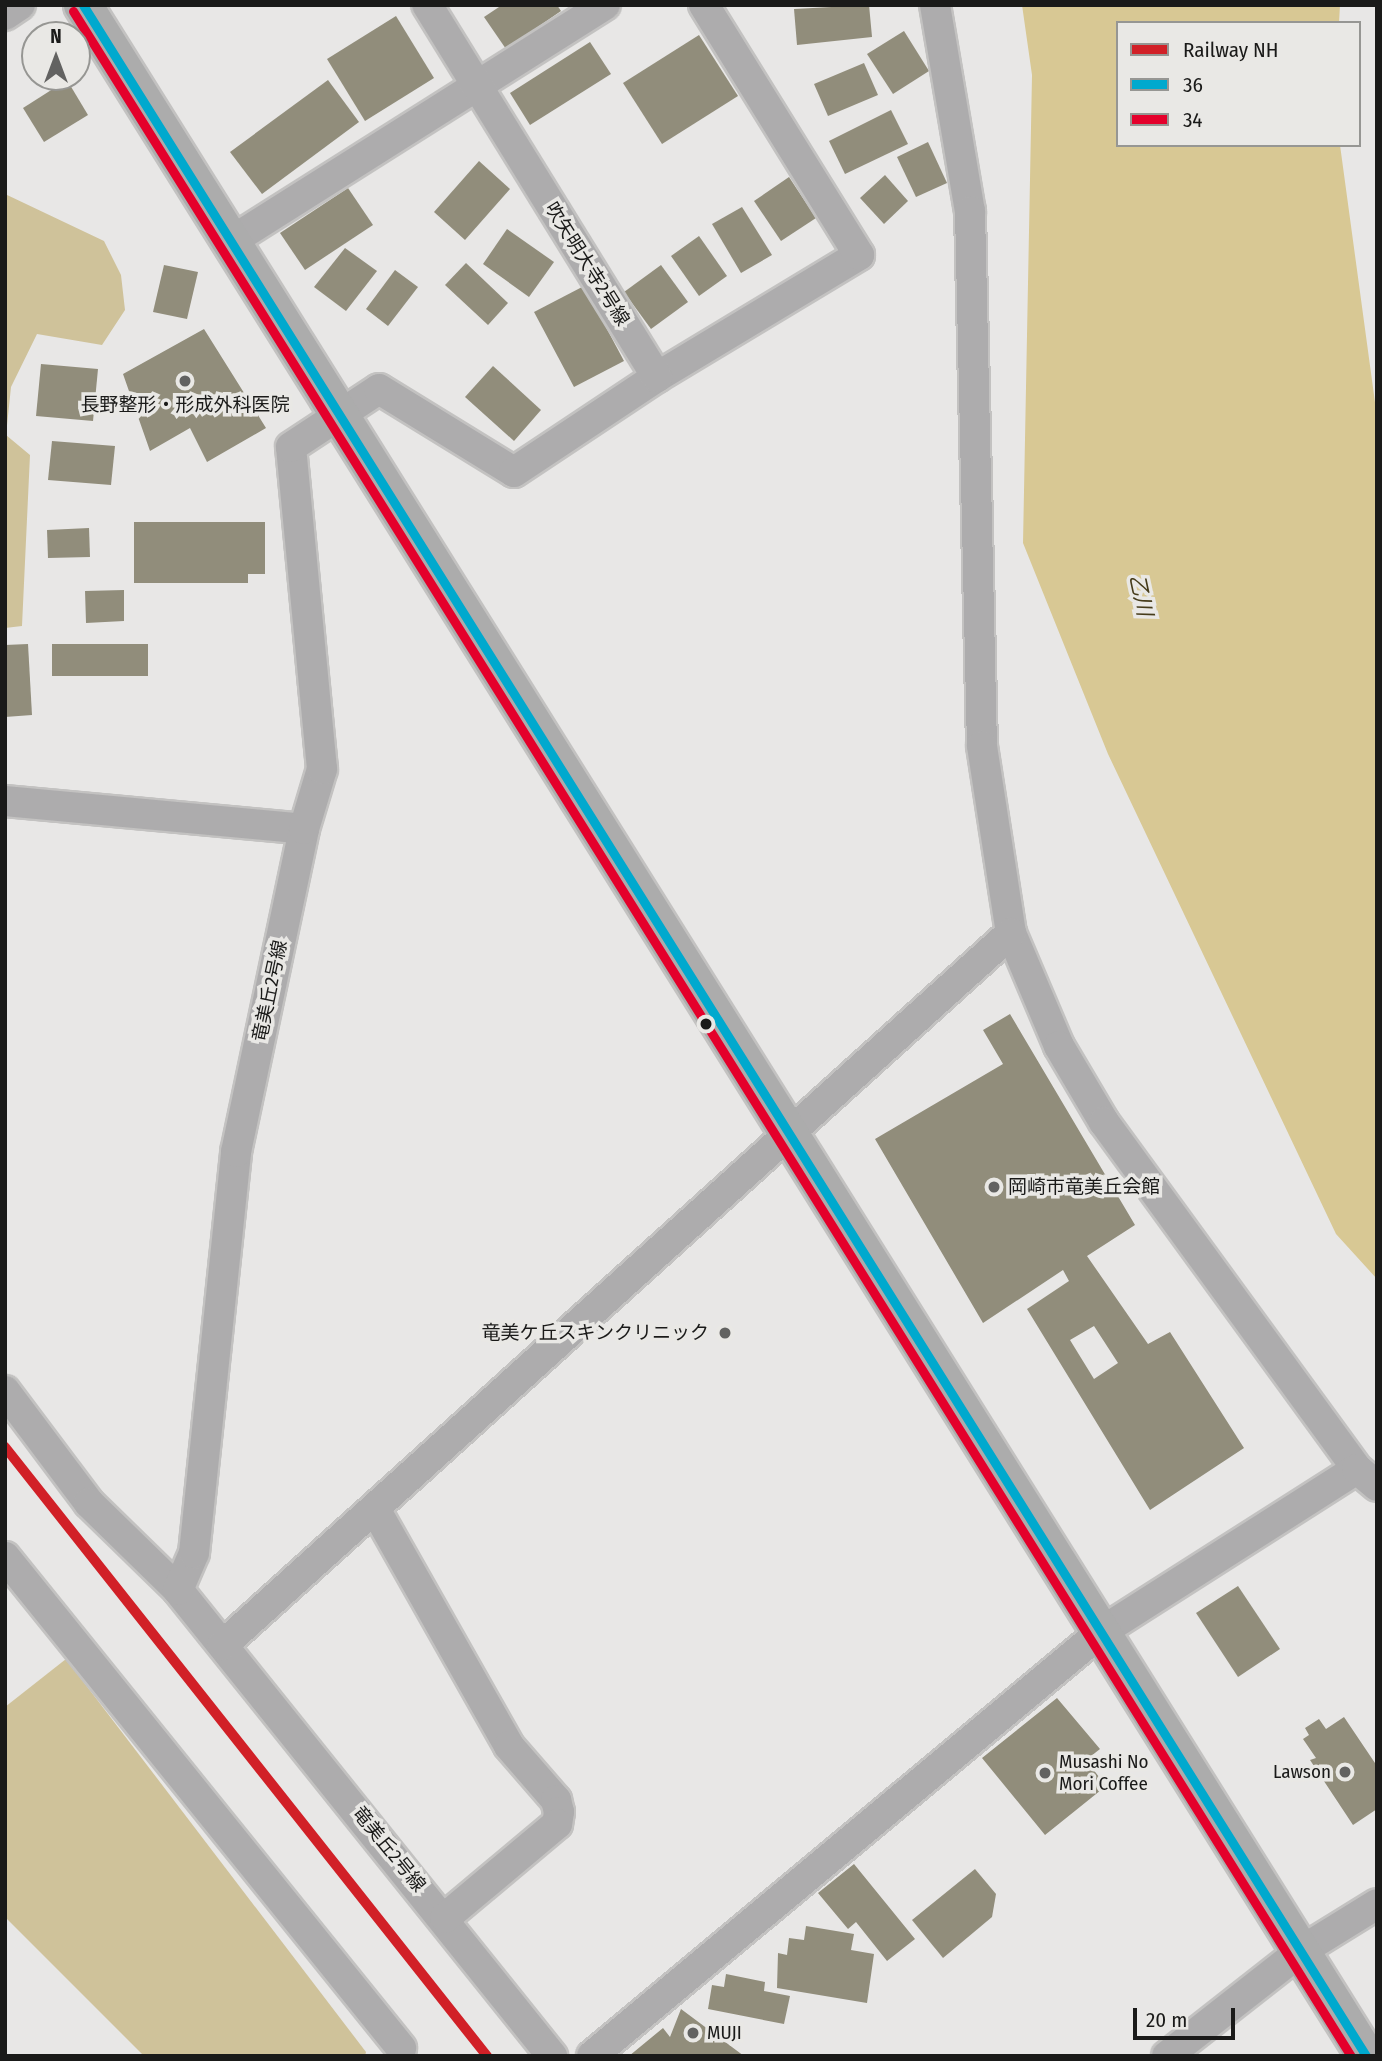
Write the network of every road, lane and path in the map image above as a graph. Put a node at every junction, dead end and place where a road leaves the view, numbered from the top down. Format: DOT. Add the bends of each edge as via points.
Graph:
graph roads {
  1 [pos="20,5"];
  2 [pos="83,5"];
  3 [pos="426,5"];
  4 [pos="606,5"];
  5 [pos="704,5"];
  6 [pos="935,5"];
  7 [pos="5,15"];
  8 [pos="477,86"];
  9 [pos="233,240"];
  10 [pos="657,377"];
  11 [pos="338,416"];
  12 [pos="5,801"];
  13 [pos="304,829"];
  14 [pos="1011,933"];
  15 [pos="790,1133"];
  16 [pos="5,1391"];
  17 [pos="1367,1477"];
  18 [pos="375,1509"];
  19 [pos="5,1557"];
  20 [pos="178,1590"];
  21 [pos="1101,1632"];
  22 [pos="223,1645"];
  23 [pos="1377,1904"];
  24 [pos="445,1918"];
  25 [pos="1301,1951"];
  26 [pos="403,2053"];
  27 [pos="552,2056"];
  28 [pos="592,2056"];
  29 [pos="1167,2056"];
  30 [pos="1366,2056"];
  1 -- 7 [label="street"];
  2 -- 9 [label="street"];
  3 -- 8 [label="street, 吹矢明大寺2号線"];
  4 -- 8 [label="street"];
  5 -- 10 [label="street" via="859,255"];
  6 -- 14 [label="street" via="970,211 982,746"];
  8 -- 9 [label="street"];
  8 -- 10 [label="street, 吹矢明大寺2号線"];
  9 -- 11 [label="street"];
  10 -- 11 [label="street" via="514,472 380,389"];
  11 -- 13 [label="street, 竜美丘2号線" via="291,447 322,769"];
  11 -- 15 [label="street"];
  12 -- 13 [label="street"];
  13 -- 20 [label="street, 竜美丘2号線" via="236,1152 194,1553"];
  14 -- 15 [label="street"];
  14 -- 17 [label="street" via="1059,1046 1104,1122"];
  15 -- 18 [label="street"];
  15 -- 21 [label="street"];
  16 -- 20 [label="street, 竜美丘2号線" via="89,1503"];
  17 -- 21 [label="street"];
  18 -- 22 [label="street"];
  18 -- 24 [label="street" via="509,1746 556,1800 559,1812 557,1824"];
  19 -- 26 [label="street"];
  20 -- 22 [label="street, 竜美丘2号線"];
  21 -- 25 [label="street"];
  21 -- 28 [label="street"];
  22 -- 24 [label="street, 竜美丘2号線"];
  23 -- 25 [label="street"];
  24 -- 27 [label="street, 竜美丘2号線"];
  25 -- 29 [label="street"];
  25 -- 30 [label="street"];
}
